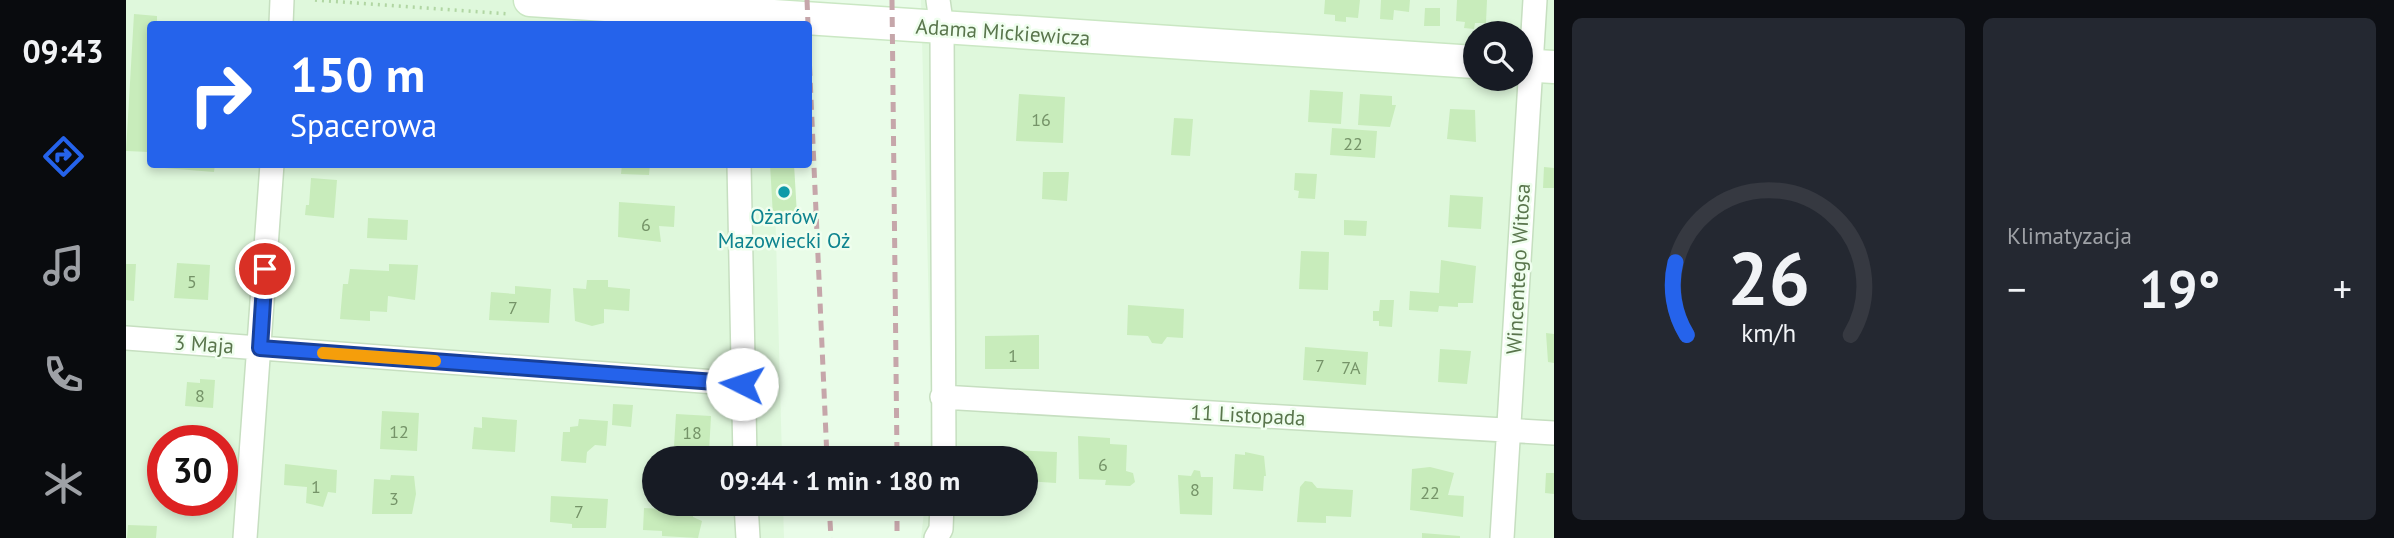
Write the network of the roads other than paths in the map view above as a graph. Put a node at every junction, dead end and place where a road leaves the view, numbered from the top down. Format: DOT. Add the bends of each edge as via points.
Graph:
graph roads {
  1 [pos="282,0"];
  2 [pos="1535,0"];
  3 [pos="646,4"];
  4 [pos="522,7"];
  5 [pos="940,14"];
  6 [pos="737,19"];
  7 [pos="281,21"];
  8 [pos="1463,61"];
  9 [pos="1535,66"];
  10 [pos="272,168"];
  11 [pos="739,168"];
  12 [pos="126,338"];
  13 [pos="260,348"];
  14 [pos="742,384"];
  15 [pos="942,397"];
  16 [pos="1509,430"];
  17 [pos="1554,433"];
  18 [pos="745,446"];
  19 [pos="944,446"];
  20 [pos="747,516"];
  21 [pos="942,516"];
  22 [pos="245,538"];
  23 [pos="748,538"];
  24 [pos="936,538"];
  25 [pos="1502,538"];
  1 -- 7 [label="street"];
  2 -- 9 [label="street, Wincentego Witosa"];
  3 -- 4 [label="street, Adama Mickiewicza"];
  3 -- 6 [label="street, Adama Mickiewicza"];
  5 -- 6 [label="street, Adama Mickiewicza"];
  5 -- 8 [label="street, Adama Mickiewicza"];
  5 -- 15 [label="street"];
  9 -- 16 [label="street, Wincentego Witosa"];
  10 -- 13 [label="street"];
  11 -- 14 [label="street"];
  12 -- 13 [label="street, 3 Maja"];
  13 -- 14 [label="street, 3 Maja"];
  13 -- 22 [label="street"];
  14 -- 18 [label="street"];
  15 -- 16 [label="street, 11 Listopada"];
  15 -- 19 [label="street"];
  16 -- 17 [label="street, 11 Listopada"];
  16 -- 25 [label="street, Wincentego Witosa"];
  20 -- 23 [label="street"];
  21 -- 24 [label="street"];
}
